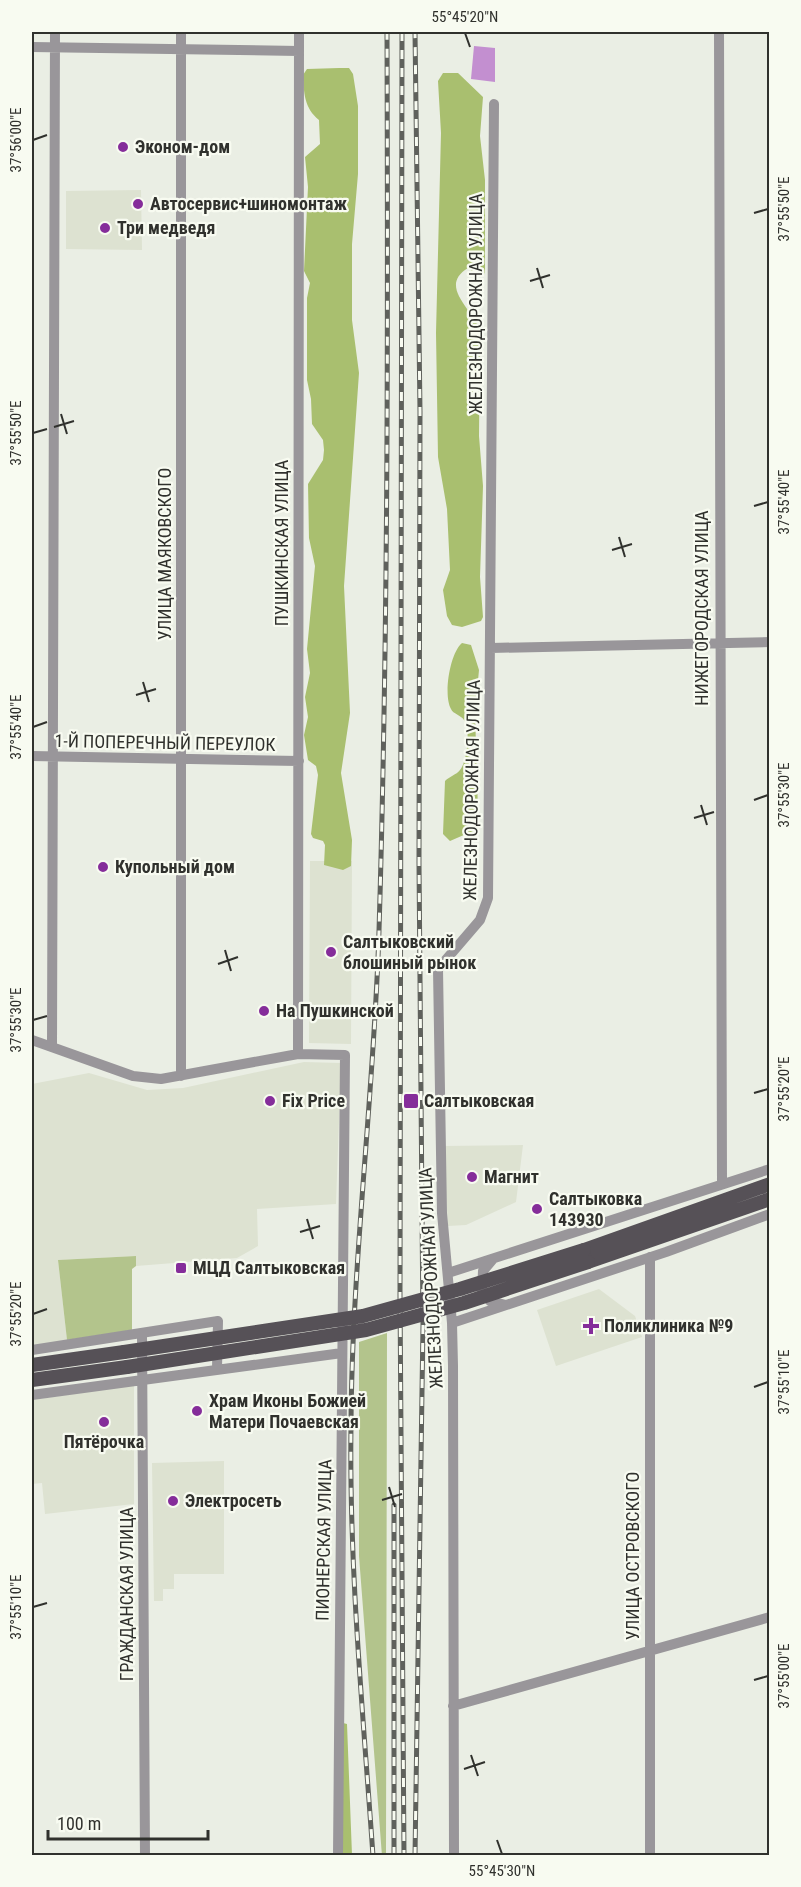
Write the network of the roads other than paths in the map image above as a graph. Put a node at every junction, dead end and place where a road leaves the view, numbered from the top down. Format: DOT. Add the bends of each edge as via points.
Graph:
graph roads {
  1 [pos="55,32"];
  2 [pos="181,32"];
  3 [pos="299,32"];
  4 [pos="719,32"];
  5 [pos="32,46"];
  6 [pos="55,47"];
  7 [pos="181,49"];
  8 [pos="299,51"];
  9 [pos="494,104"];
  10 [pos="719,642"];
  11 [pos="770,642"];
  12 [pos="491,648"];
  13 [pos="32,756"];
  14 [pos="53,758"];
  15 [pos="181,760"];
  16 [pos="299,761"];
  17 [pos="32,1040"];
  18 [pos="52,1047"];
  19 [pos="298,1054"];
  20 [pos="181,1076"];
  21 [pos="770,1169"];
  22 [pos="722,1184"];
  23 [pos="770,1184"];
  24 [pos="770,1199"];
  25 [pos="770,1214"];
  26 [pos="586,1256"];
  27 [pos="650,1257"];
  28 [pos="493,1259"];
  29 [pos="448,1273"];
  30 [pos="508,1304"];
  31 [pos="452,1323"];
  32 [pos="343,1327"];
  33 [pos="142,1333"];
  34 [pos="32,1350"];
  35 [pos="342,1353"];
  36 [pos="263,1363"];
  37 [pos="32,1365"];
  38 [pos="217,1369"];
  39 [pos="143,1379"];
  40 [pos="32,1380"];
  41 [pos="32,1395"];
  42 [pos="770,1617"];
  43 [pos="650,1651"];
  44 [pos="453,1706"];
  45 [pos="145,1856"];
  46 [pos="338,1856"];
  47 [pos="454,1856"];
  48 [pos="651,1856"];
  1 -- 6 [label="street"];
  2 -- 7 [label="street, УЛИЦА МАЯКОВСКОГО"];
  3 -- 8 [label="street, ПУШКИНСКАЯ УЛИЦА"];
  4 -- 10 [label="street, НИЖЕГОРОДСКАЯ УЛИЦА"];
  5 -- 6 [label="street"];
  6 -- 7 [label="street"];
  6 -- 14 [label="street"];
  7 -- 8 [label="street"];
  7 -- 15 [label="street, УЛИЦА МАЯКОВСКОГО"];
  8 -- 16 [label="street, ПУШКИНСКАЯ УЛИЦА"];
  9 -- 12 [label="street, ЖЕЛЕЗНОДОРОЖНАЯ УЛИЦА"];
  10 -- 11 [label="street"];
  10 -- 12 [label="street"];
  10 -- 22 [label="street, НИЖЕГОРОДСКАЯ УЛИЦА"];
  12 -- 29 [label="street, ЖЕЛЕЗНОДОРОЖНАЯ УЛИЦА" via="488,898 480,920 438,969 442,1213"];
  13 -- 14 [label="street, 1-Й ПОПЕРЕЧНЫЙ ПЕРЕУЛОК"];
  14 -- 15 [label="street, 1-Й ПОПЕРЕЧНЫЙ ПЕРЕУЛОК"];
  14 -- 18 [label="street"];
  15 -- 16 [label="street, 1-Й ПОПЕРЕЧНЫЙ ПЕРЕУЛОК"];
  15 -- 20 [label="street, УЛИЦА МАЯКОВСКОГО"];
  16 -- 19 [label="street, ПУШКИНСКАЯ УЛИЦА"];
  17 -- 18 [label="street"];
  18 -- 20 [label="street" via="134,1076 161,1080"];
  19 -- 20 [label="street"];
  19 -- 32 [label="street, ПИОНЕРСКАЯ УЛИЦА" via="345,1055"];
  21 -- 22 [label="street"];
  22 -- 28 [label="street"];
  23 -- 26 [label="main road"];
  24 -- 26 [label="main road"];
  25 -- 27 [label="street"];
  26 -- 37 [label="main road, bridge" via="363,1316"];
  26 -- 40 [label="main road, bridge" via="464,1304 366,1330"];
  27 -- 30 [label="street"];
  27 -- 43 [label="street, УЛИЦА ОСТРОВСКОГО"];
  28 -- 29 [label="street"];
  28 -- 30 [label="street" via="483,1271 482,1290 490,1301"];
  29 -- 31 [label="street, ЖЕЛЕЗНОДОРОЖНАЯ УЛИЦА"];
  30 -- 31 [label="street"];
  31 -- 44 [label="street, ЖЕЛЕЗНОДОРОЖНАЯ УЛИЦА"];
  32 -- 35 [label="street, ПИОНЕРСКАЯ УЛИЦА"];
  32 -- 36 [label="street" via="309,1337"];
  33 -- 34 [label="street"];
  33 -- 38 [label="street" via="218,1321"];
  33 -- 39 [label="street, ГРАЖДАНСКАЯ УЛИЦА"];
  35 -- 36 [label="street"];
  35 -- 46 [label="street, ПИОНЕРСКАЯ УЛИЦА"];
  36 -- 38 [label="street"];
  38 -- 39 [label="street"];
  39 -- 41 [label="street"];
  39 -- 45 [label="street, ГРАЖДАНСКАЯ УЛИЦА"];
  42 -- 43 [label="street"];
  43 -- 44 [label="street"];
  43 -- 48 [label="street, УЛИЦА ОСТРОВСКОГО"];
  44 -- 47 [label="street, ЖЕЛЕЗНОДОРОЖНАЯ УЛИЦА"];
}
